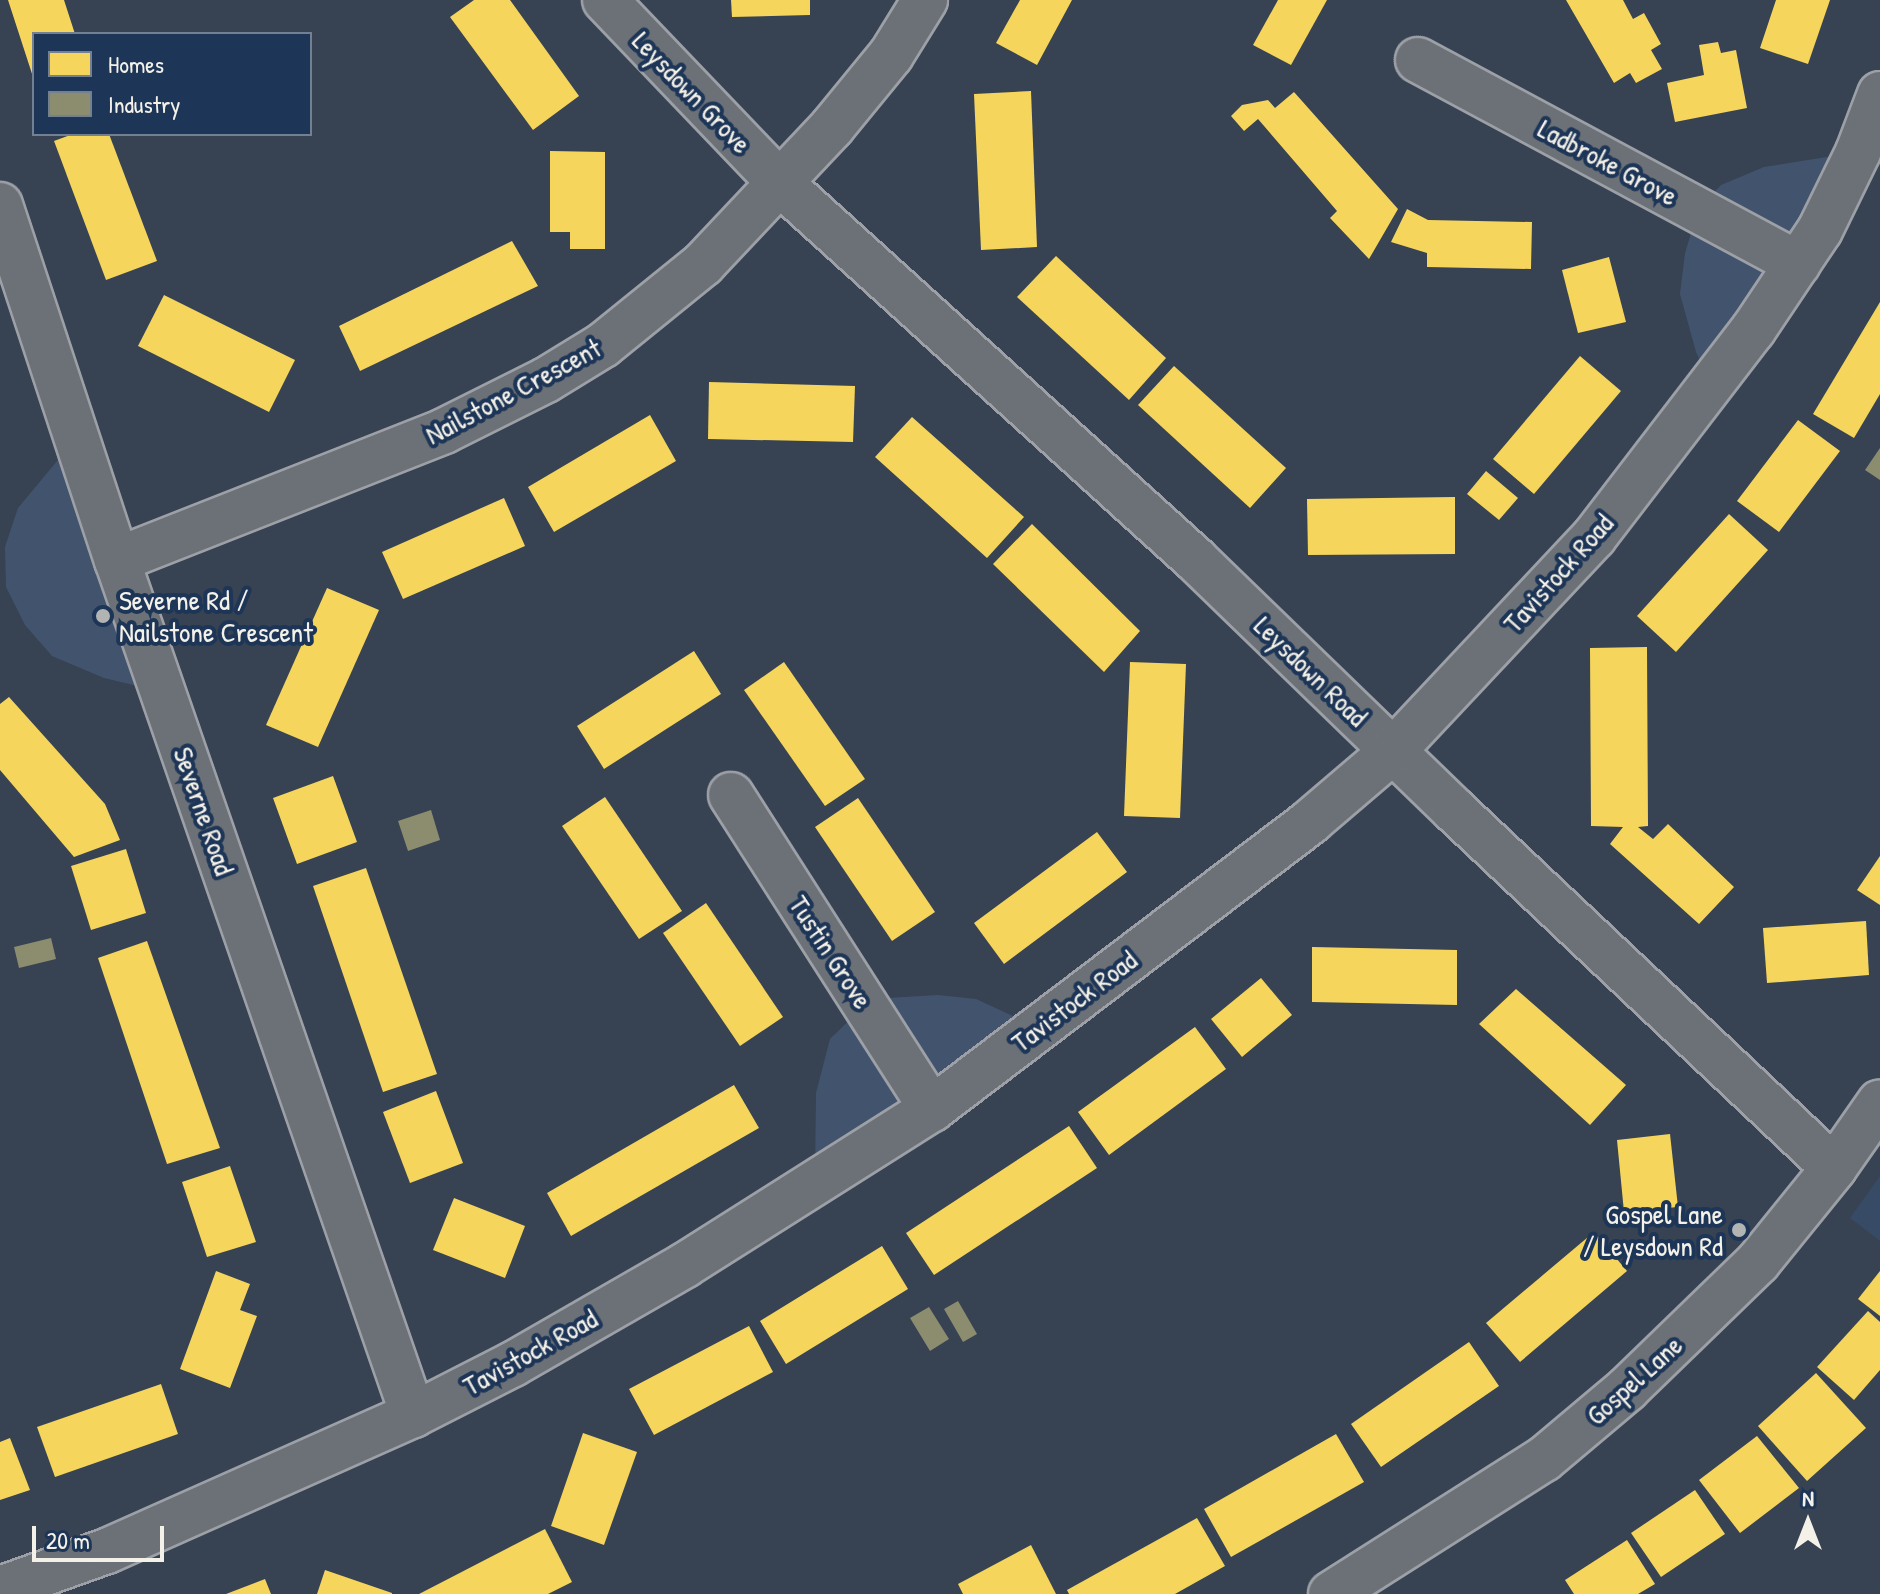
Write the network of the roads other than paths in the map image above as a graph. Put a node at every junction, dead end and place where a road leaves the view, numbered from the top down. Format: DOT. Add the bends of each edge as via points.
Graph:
graph roads {
  1 [pos="605,0"];
  2 [pos="925,0"];
  3 [pos="1418,60"];
  4 [pos="1880,94"];
  5 [pos="780,183"];
  6 [pos="0,205"];
  7 [pos="1798,264"];
  8 [pos="117,560"];
  9 [pos="1393,751"];
  10 [pos="731,795"];
  11 [pos="1880,1102"];
  12 [pos="932,1109"];
  13 [pos="1834,1168"];
  14 [pos="413,1415"];
  15 [pos="0,1589"];
  16 [pos="1331,1594"];
  1 -- 5 [label="street, Leysdown Grove"];
  2 -- 5 [label="street, Nailstone Crescent" via="861,94"];
  3 -- 7 [label="street, Ladbroke Grove"];
  4 -- 7 [label="street, Tavistock Road" via="1858,152"];
  5 -- 8 [label="street, Nailstone Crescent" via="663,298 603,345 546,380 444,431"];
  5 -- 9 [label="street, Leysdown Road" via="1196,560"];
  6 -- 8 [label="street, Severne Road"];
  7 -- 9 [label="street, Tavistock Road" via="1594,537"];
  8 -- 14 [label="street, Severne Road"];
  9 -- 12 [label="street, Tavistock Road" via="1311,821"];
  9 -- 13 [label="street, Leysdown Road"];
  10 -- 12 [label="street, Tustin Grove"];
  11 -- 13 [label="street, Gospel Lane"];
  12 -- 14 [label="street, Tavistock Road" via="685,1265"];
  13 -- 16 [label="street, Gospel Lane" via="1758,1262 1627,1389 1544,1459"];
  14 -- 15 [label="street, Tavistock Road" via="107,1551"];
}
